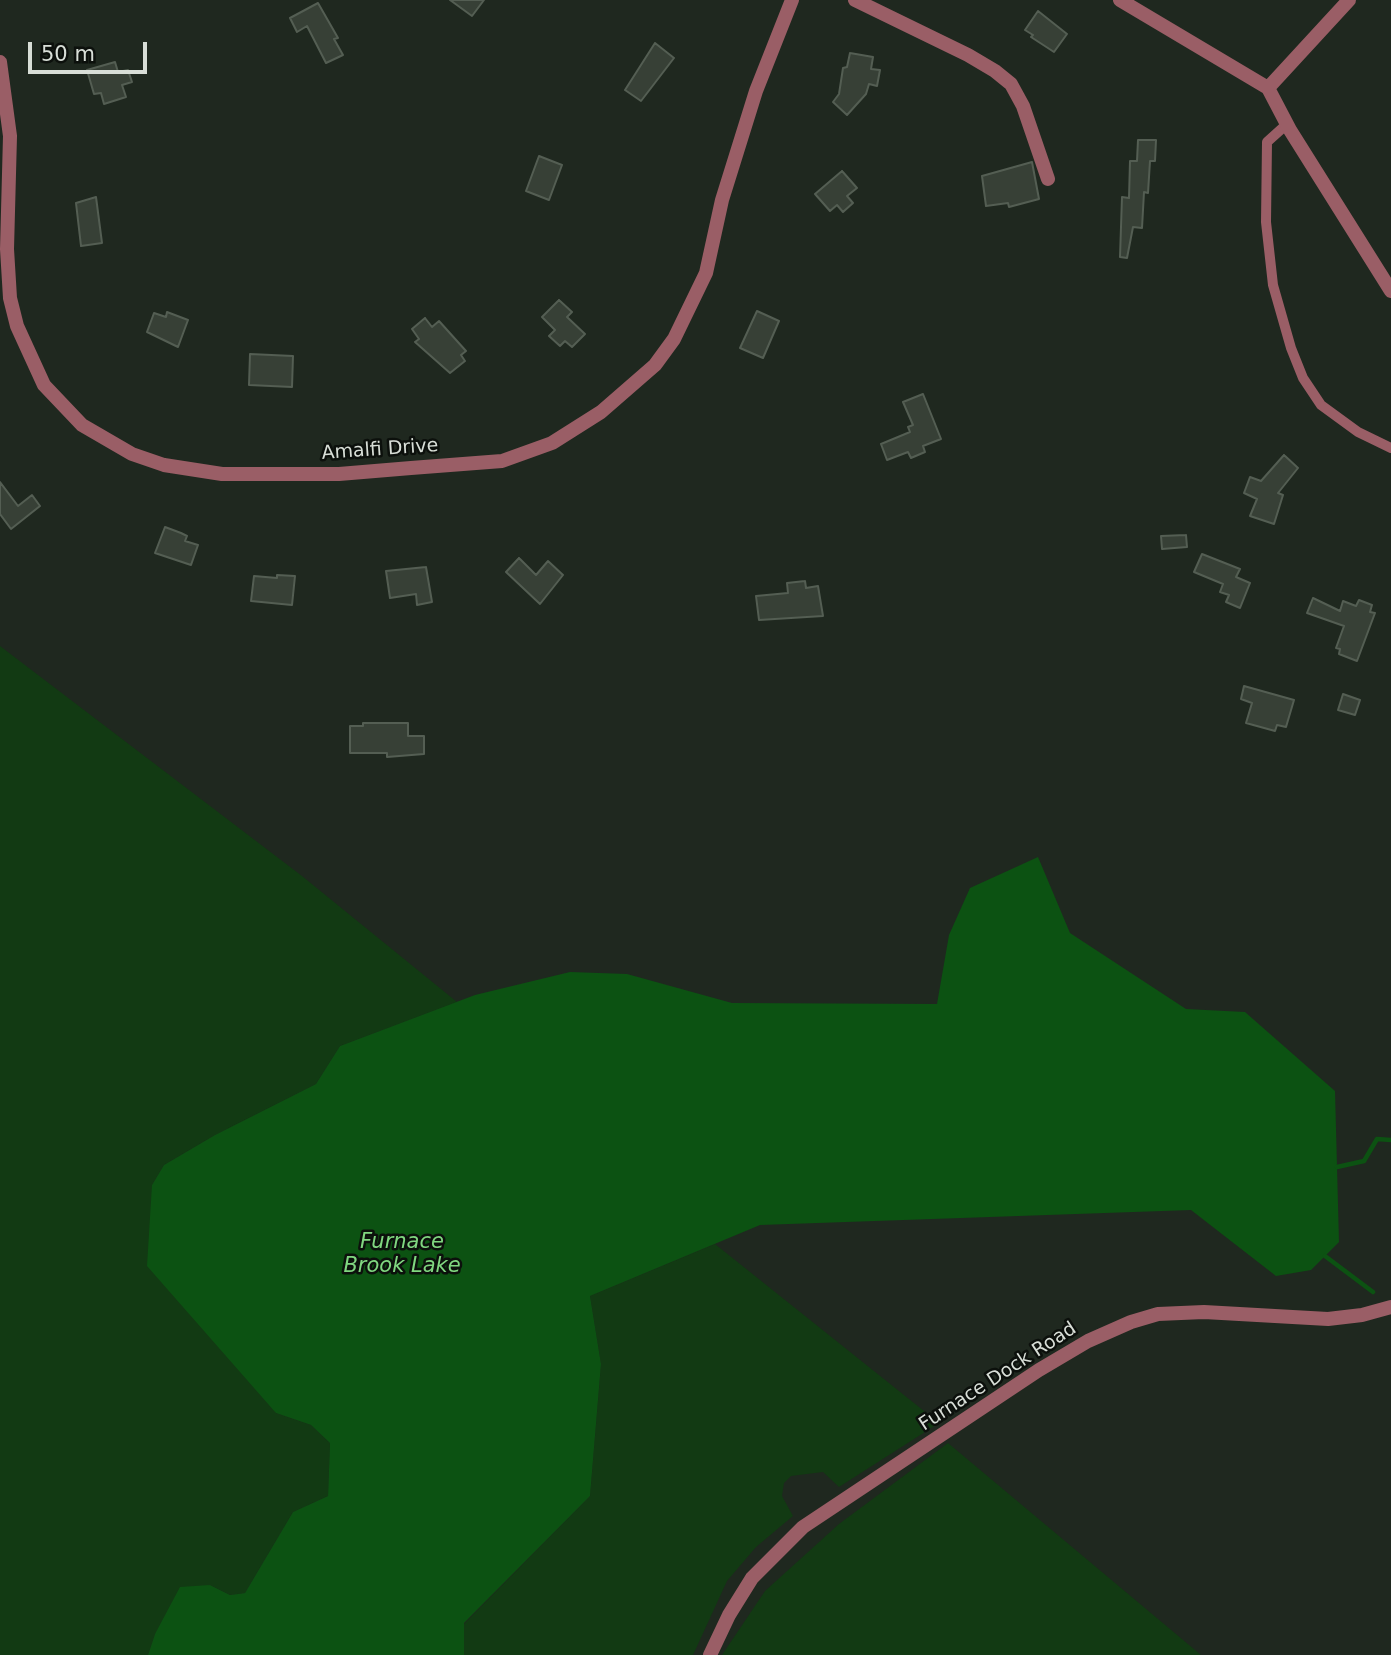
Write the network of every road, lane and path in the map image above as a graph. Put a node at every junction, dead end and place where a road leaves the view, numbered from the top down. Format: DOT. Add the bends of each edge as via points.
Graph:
graph roads {
  1 [pos="792,0"];
  2 [pos="855,0"];
  3 [pos="1120,0"];
  4 [pos="1349,0"];
  5 [pos="0,62"];
  6 [pos="1268,88"];
  7 [pos="1287,124"];
  8 [pos="1048,179"];
  9 [pos="1391,291"];
  10 [pos="1391,449"];
  11 [pos="1391,1307"];
  12 [pos="710,1655"];
  1 -- 5 [label="street, Amalfi Drive" via="756,91 722,200 706,273 674,339 655,365 601,412 552,443 502,461 339,474 222,474 164,465 132,454 82,425 44,384 17,326 10,298 10,136"];
  2 -- 8 [label="street" via="968,55 1010,84 1023,106"];
  3 -- 6 [label="street"];
  4 -- 6 [label="street"];
  6 -- 7 [label="street"];
  7 -- 9 [label="street"];
  7 -- 10 [label="lane" via="1267,142 1267,234 1273,285 1293,355 1321,405"];
  11 -- 12 [label="street, Furnace Dock Road" via="1328,1319 1158,1314 1088,1341 803,1527 752,1578"];
}
